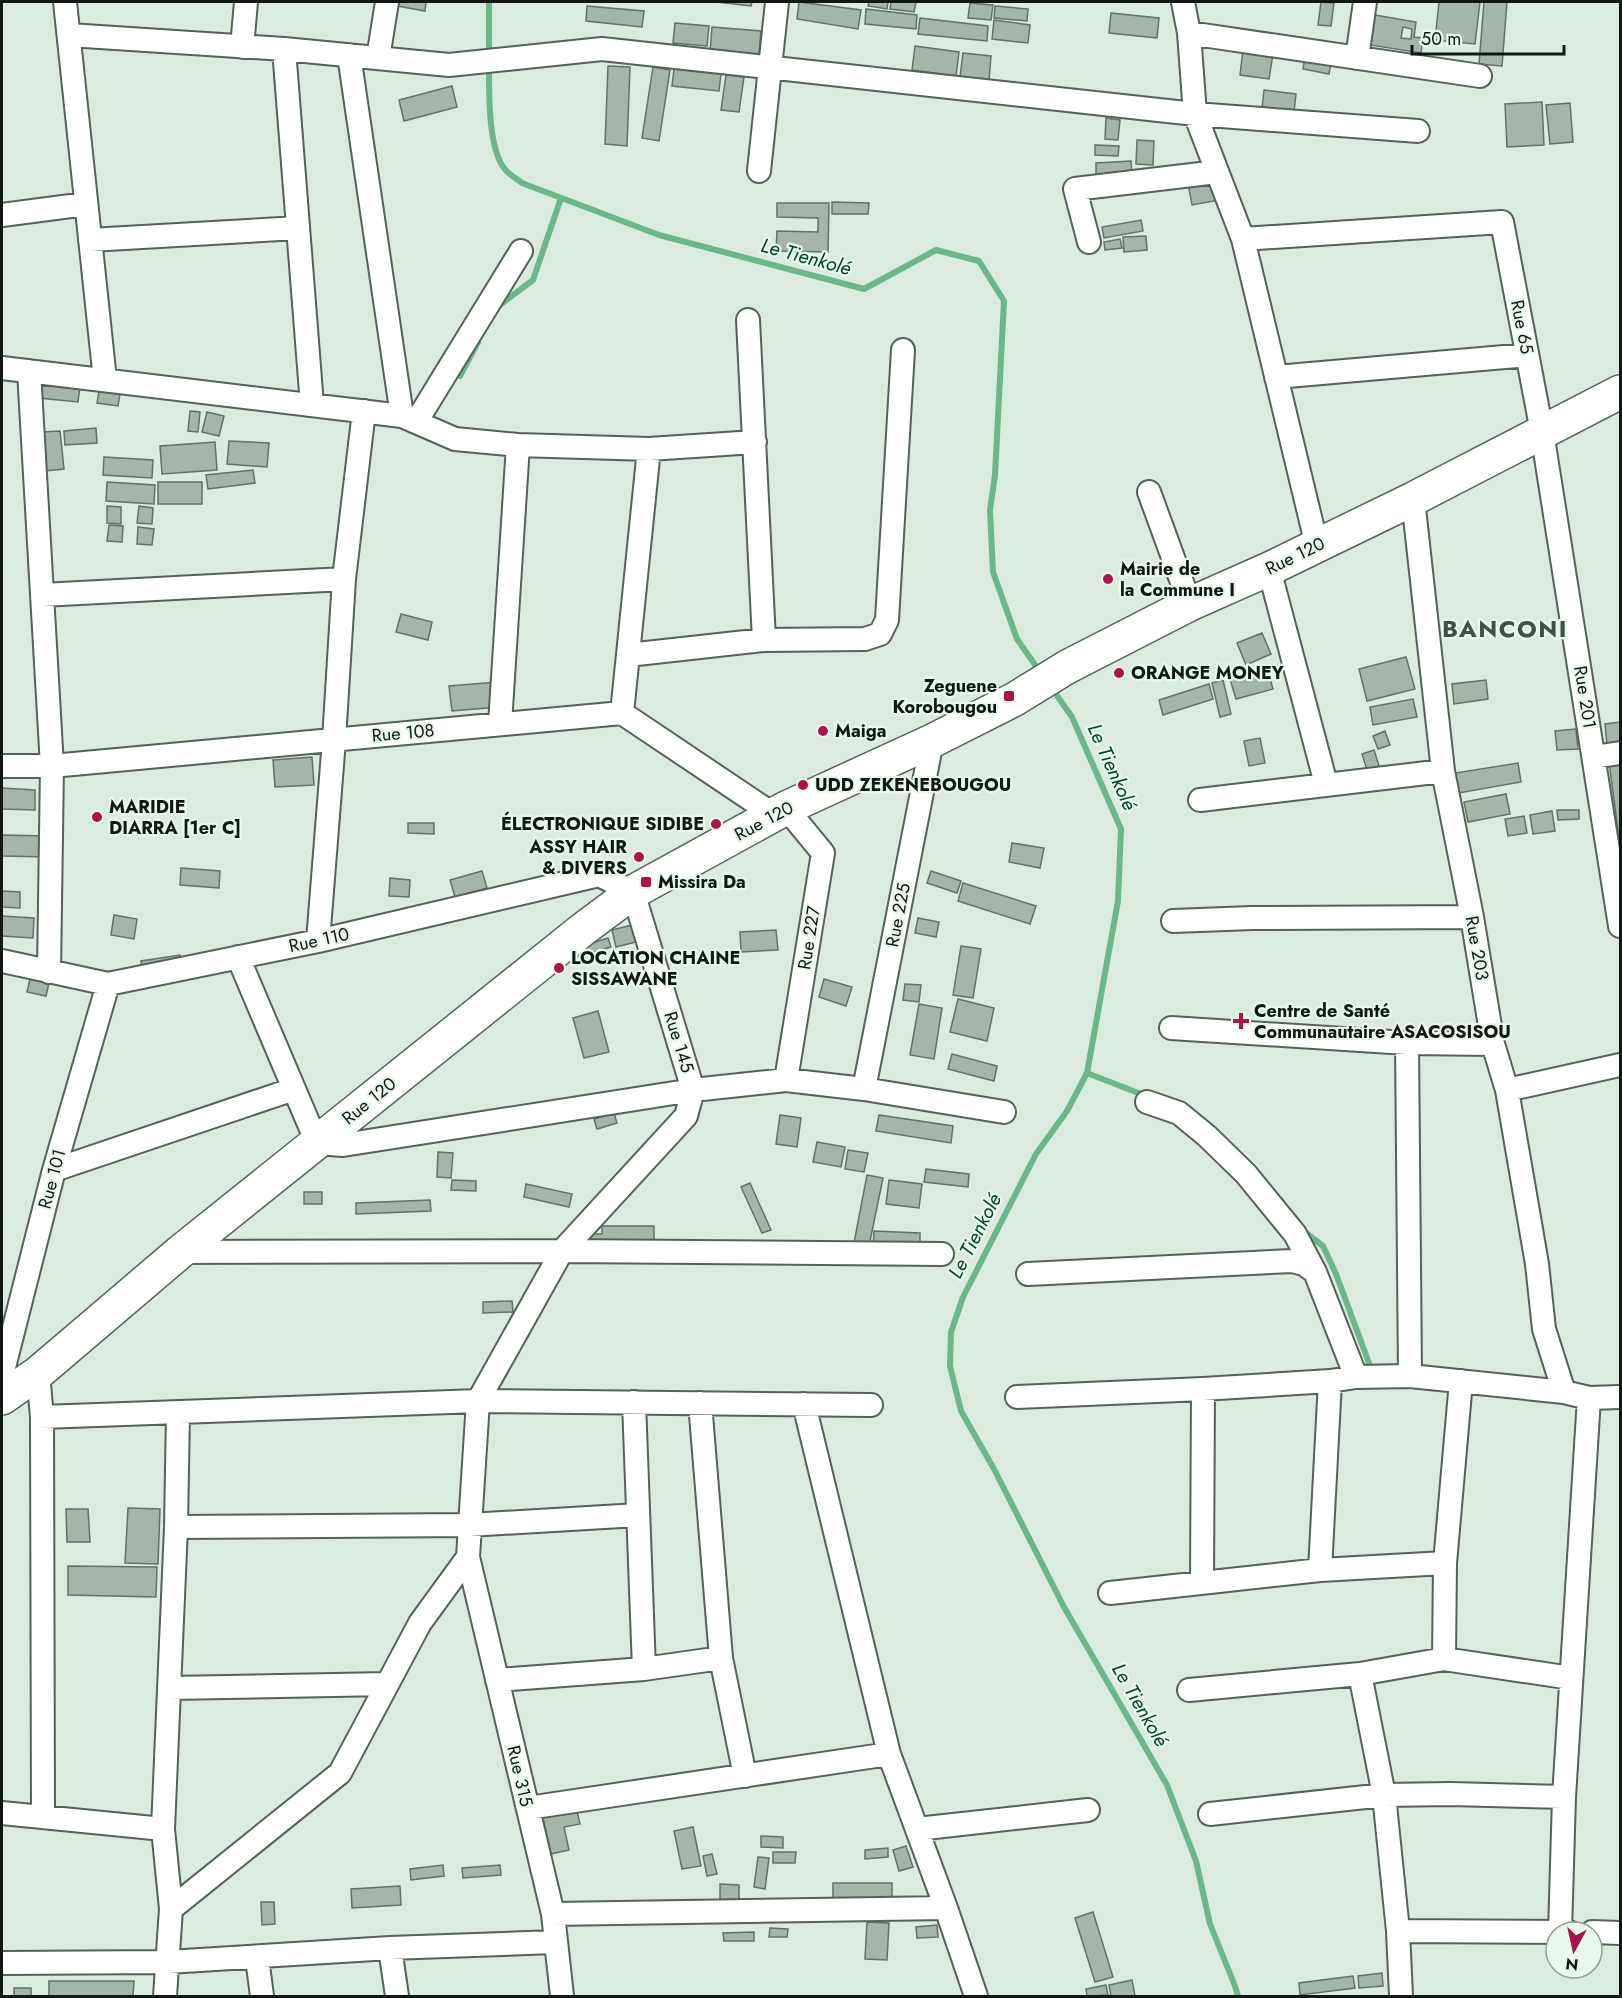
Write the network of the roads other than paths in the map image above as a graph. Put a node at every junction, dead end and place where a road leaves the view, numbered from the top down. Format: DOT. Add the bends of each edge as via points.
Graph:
graph roads {
  1 [pos="65,2"];
  2 [pos="246,2"];
  3 [pos="387,2"];
  4 [pos="777,2"];
  5 [pos="1183,2"];
  6 [pos="1365,2"];
  7 [pos="1189,33"];
  8 [pos="69,35"];
  9 [pos="242,47"];
  10 [pos="284,49"];
  11 [pos="349,55"];
  12 [pos="378,58"];
  13 [pos="1357,58"];
  14 [pos="770,68"];
  15 [pos="1480,76"];
  16 [pos="1195,114"];
  17 [pos="1418,131"];
  18 [pos="759,171"];
  19 [pos="1217,172"];
  20 [pos="86,204"];
  21 [pos="2,215"];
  22 [pos="298,228"];
  23 [pos="1243,238"];
  24 [pos="90,240"];
  25 [pos="1089,242"];
  26 [pos="521,251"];
  27 [pos="748,320"];
  28 [pos="903,350"];
  29 [pos="1527,355"];
  30 [pos="2,368"];
  31 [pos="29,371"];
  32 [pos="1276,377"];
  33 [pos="105,380"];
  34 [pos="1620,392"];
  35 [pos="312,405"];
  36 [pos="364,411"];
  37 [pos="409,419"];
  38 [pos="1542,432"];
  39 [pos="754,442"];
  40 [pos="518,445"];
  41 [pos="649,449"];
  42 [pos="1149,492"];
  43 [pos="1413,499"];
  44 [pos="1317,546"];
  45 [pos="1269,569"];
  46 [pos="344,579"];
  47 [pos="42,595"];
  48 [pos="1190,604"];
  49 [pos="764,640"];
  50 [pos="628,655"];
  51 [pos="622,712"];
  52 [pos="500,724"];
  53 [pos="334,740"];
  54 [pos="932,741"];
  55 [pos="1620,753"];
  56 [pos="1594,757"];
  57 [pos="2,766"];
  58 [pos="52,766"];
  59 [pos="1443,771"];
  60 [pos="1326,784"];
  61 [pos="1200,800"];
  62 [pos="780,812"];
  63 [pos="1618,886"];
  64 [pos="633,892"];
  65 [pos="1472,917"];
  66 [pos="1173,921"];
  67 [pos="1620,927"];
  68 [pos="318,941"];
  69 [pos="238,957"];
  70 [pos="2,962"];
  71 [pos="49,972"];
  72 [pos="108,984"];
  73 [pos="1171,1028"];
  74 [pos="1407,1043"];
  75 [pos="1493,1044"];
  76 [pos="1620,1065"];
  77 [pos="786,1080"];
  78 [pos="294,1089"];
  79 [pos="864,1089"];
  80 [pos="693,1090"];
  81 [pos="1507,1090"];
  82 [pos="1147,1102"];
  83 [pos="1004,1112"];
  84 [pos="317,1143"];
  85 [pos="54,1170"];
  86 [pos="562,1251"];
  87 [pos="180,1252"];
  88 [pos="942,1254"];
  89 [pos="1315,1272"];
  90 [pos="1028,1274"];
  91 [pos="38,1373"];
  92 [pos="2,1375"];
  93 [pos="1410,1376"];
  94 [pos="1356,1377"];
  95 [pos="1330,1381"];
  96 [pos="1461,1382"];
  97 [pos="1203,1389"];
  98 [pos="1564,1392"];
  99 [pos="1017,1397"];
  100 [pos="1620,1397"];
  101 [pos="2,1398"];
  102 [pos="1589,1398"];
  103 [pos="478,1401"];
  104 [pos="634,1402"];
  105 [pos="700,1403"];
  106 [pos="804,1404"];
  107 [pos="871,1405"];
  108 [pos="178,1412"];
  109 [pos="42,1417"];
  110 [pos="638,1515"];
  111 [pos="469,1525"];
  112 [pos="177,1527"];
  113 [pos="468,1557"];
  114 [pos="1445,1563"];
  115 [pos="1320,1570"];
  116 [pos="1202,1582"];
  117 [pos="1110,1593"];
  118 [pos="721,1658"];
  119 [pos="1444,1659"];
  120 [pos="644,1669"];
  121 [pos="1360,1674"];
  122 [pos="1571,1678"];
  123 [pos="497,1680"];
  124 [pos="387,1684"];
  125 [pos="169,1688"];
  126 [pos="1189,1690"];
  127 [pos="889,1754"];
  128 [pos="745,1776"];
  129 [pos="1384,1795"];
  130 [pos="1564,1797"];
  131 [pos="528,1808"];
  132 [pos="1088,1810"];
  133 [pos="2,1813"];
  134 [pos="1210,1814"];
  135 [pos="43,1817"];
  136 [pos="163,1829"];
  137 [pos="917,1829"];
  138 [pos="946,1908"];
  139 [pos="171,1909"];
  140 [pos="553,1914"];
  141 [pos="1560,1920"];
  142 [pos="1398,1931"];
  143 [pos="1544,1932"];
  144 [pos="1604,1932"];
  145 [pos="1620,1933"];
  146 [pos="555,1942"];
  147 [pos="390,1948"];
  148 [pos="257,1958"];
  149 [pos="168,1962"];
  150 [pos="2,1963"];
  151 [pos="165,1996"];
  152 [pos="262,1996"];
  153 [pos="397,1996"];
  154 [pos="562,1996"];
  155 [pos="976,1996"];
  156 [pos="1401,1996"];
  1 -- 8 [label="street"];
  2 -- 9 [label="street"];
  3 -- 12 [label="street"];
  4 -- 14 [label="street"];
  5 -- 7 [label="street"];
  6 -- 13 [label="street"];
  7 -- 13 [label="street"];
  7 -- 16 [label="street"];
  8 -- 9 [label="street"];
  8 -- 20 [label="street"];
  9 -- 10 [label="street"];
  10 -- 11 [label="street"];
  10 -- 22 [label="street"];
  11 -- 12 [label="street"];
  11 -- 37 [label="street"];
  12 -- 14 [label="street" via="449,65 602,49"];
  13 -- 15 [label="street"];
  14 -- 16 [label="street"];
  14 -- 18 [label="street"];
  16 -- 17 [label="street"];
  16 -- 19 [label="street"];
  19 -- 23 [label="street"];
  19 -- 25 [label="street" via="1075,189"];
  20 -- 21 [label="street"];
  20 -- 24 [label="street"];
  22 -- 24 [label="street"];
  22 -- 35 [label="street"];
  23 -- 29 [label="street, Rue 65" via="1502,222"];
  23 -- 32 [label="street"];
  24 -- 33 [label="street"];
  26 -- 37 [label="street"];
  27 -- 39 [label="street"];
  28 -- 49 [label="street" via="887,620 880,634 865,639"];
  29 -- 32 [label="street"];
  29 -- 38 [label="street, Rue 65"];
  30 -- 31 [label="street"];
  31 -- 33 [label="street"];
  31 -- 47 [label="street"];
  32 -- 44 [label="street"];
  33 -- 35 [label="street"];
  34 -- 38 [label="main road, Rue 120"];
  35 -- 36 [label="street"];
  36 -- 37 [label="street"];
  36 -- 46 [label="street"];
  37 -- 40 [label="street" via="455,439"];
  38 -- 43 [label="main road, Rue 120"];
  38 -- 56 [label="street, Rue 201"];
  39 -- 41 [label="street"];
  39 -- 49 [label="street"];
  40 -- 41 [label="street"];
  40 -- 52 [label="street"];
  41 -- 50 [label="street"];
  42 -- 48 [label="street"];
  43 -- 44 [label="main road, Rue 120"];
  43 -- 59 [label="street, Rue 203"];
  44 -- 45 [label="main road, Rue 120"];
  45 -- 48 [label="main road, Rue 120"];
  45 -- 60 [label="street"];
  46 -- 47 [label="street"];
  46 -- 53 [label="street"];
  47 -- 58 [label="street"];
  48 -- 54 [label="main road, Rue 120"];
  49 -- 50 [label="street"];
  50 -- 51 [label="street"];
  51 -- 52 [label="street, Rue 108"];
  51 -- 62 [label="street"];
  52 -- 53 [label="street, Rue 108"];
  53 -- 58 [label="street, Rue 108"];
  53 -- 68 [label="street"];
  54 -- 62 [label="main road, Rue 120"];
  54 -- 79 [label="street, Rue 225"];
  55 -- 56 [label="street"];
  56 -- 63 [label="street, Rue 201"];
  57 -- 58 [label="street, Rue 108"];
  58 -- 71 [label="street"];
  59 -- 60 [label="street"];
  59 -- 65 [label="street, Rue 203"];
  60 -- 61 [label="street"];
  62 -- 64 [label="main road, Rue 120"];
  62 -- 77 [label="street, Rue 227" via="823,853"];
  63 -- 67 [label="street, Rue 201"];
  64 -- 68 [label="street, Rue 110" via="599,875"];
  64 -- 80 [label="street, Rue 145"];
  64 -- 84 [label="main road, Rue 120"];
  65 -- 66 [label="street"];
  65 -- 75 [label="street, Rue 203"];
  68 -- 69 [label="street, Rue 110"];
  69 -- 72 [label="street, Rue 110"];
  69 -- 78 [label="street"];
  70 -- 71 [label="street, Rue 110"];
  71 -- 72 [label="street, Rue 110"];
  72 -- 85 [label="street, Rue 101"];
  73 -- 74 [label="street"];
  74 -- 75 [label="street"];
  74 -- 93 [label="street"];
  75 -- 81 [label="street, Rue 203"];
  76 -- 81 [label="street"];
  77 -- 79 [label="street"];
  77 -- 80 [label="street"];
  78 -- 84 [label="street"];
  78 -- 85 [label="street"];
  79 -- 83 [label="street"];
  80 -- 84 [label="street" via="343,1145"];
  80 -- 86 [label="street" via="686,1116"];
  81 -- 98 [label="street, Rue 203" via="1537,1264 1544,1329"];
  82 -- 89 [label="street" via="1179,1113 1246,1174 1295,1234"];
  84 -- 87 [label="main road, Rue 120"];
  85 -- 92 [label="street, Rue 101"];
  86 -- 87 [label="street"];
  86 -- 88 [label="street"];
  86 -- 103 [label="street"];
  87 -- 91 [label="main road, Rue 120"];
  89 -- 90 [label="street" via="1292,1262"];
  89 -- 94 [label="street"];
  91 -- 101 [label="main road, Rue 120"];
  91 -- 109 [label="street"];
  93 -- 94 [label="street"];
  93 -- 96 [label="street"];
  94 -- 95 [label="street"];
  95 -- 97 [label="street"];
  95 -- 115 [label="street"];
  96 -- 98 [label="street"];
  96 -- 114 [label="street"];
  97 -- 99 [label="street"];
  97 -- 116 [label="street"];
  98 -- 102 [label="street"];
  100 -- 102 [label="street"];
  102 -- 122 [label="street"];
  103 -- 104 [label="street"];
  103 -- 108 [label="street"];
  103 -- 111 [label="street, Rue 315"];
  104 -- 105 [label="street"];
  104 -- 110 [label="street"];
  105 -- 106 [label="street"];
  105 -- 118 [label="street"];
  106 -- 107 [label="street"];
  106 -- 127 [label="street"];
  108 -- 109 [label="street"];
  108 -- 112 [label="street"];
  109 -- 135 [label="street"];
  110 -- 111 [label="street"];
  110 -- 120 [label="street"];
  111 -- 112 [label="street"];
  111 -- 113 [label="street, Rue 315"];
  112 -- 125 [label="street"];
  113 -- 123 [label="street, Rue 315"];
  113 -- 124 [label="street" via="420,1623"];
  114 -- 115 [label="street"];
  114 -- 119 [label="street"];
  115 -- 116 [label="street"];
  116 -- 117 [label="street"];
  118 -- 120 [label="street"];
  118 -- 128 [label="street"];
  119 -- 121 [label="street"];
  119 -- 122 [label="street"];
  120 -- 123 [label="street"];
  121 -- 126 [label="street"];
  121 -- 129 [label="street"];
  122 -- 130 [label="street"];
  123 -- 131 [label="street, Rue 315"];
  124 -- 125 [label="street"];
  124 -- 139 [label="street" via="340,1773"];
  125 -- 136 [label="street"];
  127 -- 128 [label="street"];
  127 -- 137 [label="street"];
  128 -- 131 [label="street"];
  129 -- 130 [label="street"];
  129 -- 134 [label="street"];
  129 -- 142 [label="street"];
  130 -- 141 [label="street"];
  131 -- 140 [label="street, Rue 315"];
  132 -- 137 [label="street"];
  133 -- 135 [label="street"];
  135 -- 136 [label="street"];
  136 -- 139 [label="street"];
  137 -- 138 [label="street"];
  138 -- 140 [label="street"];
  138 -- 155 [label="street"];
  139 -- 149 [label="street"];
  140 -- 146 [label="street, Rue 315"];
  142 -- 143 [label="street"];
  142 -- 156 [label="street"];
  144 -- 145 [label="street"];
  146 -- 147 [label="street"];
  146 -- 154 [label="street, Rue 315"];
  147 -- 148 [label="street"];
  147 -- 153 [label="street"];
  148 -- 149 [label="street"];
  148 -- 152 [label="street"];
  149 -- 150 [label="street"];
  149 -- 151 [label="street"];
}
